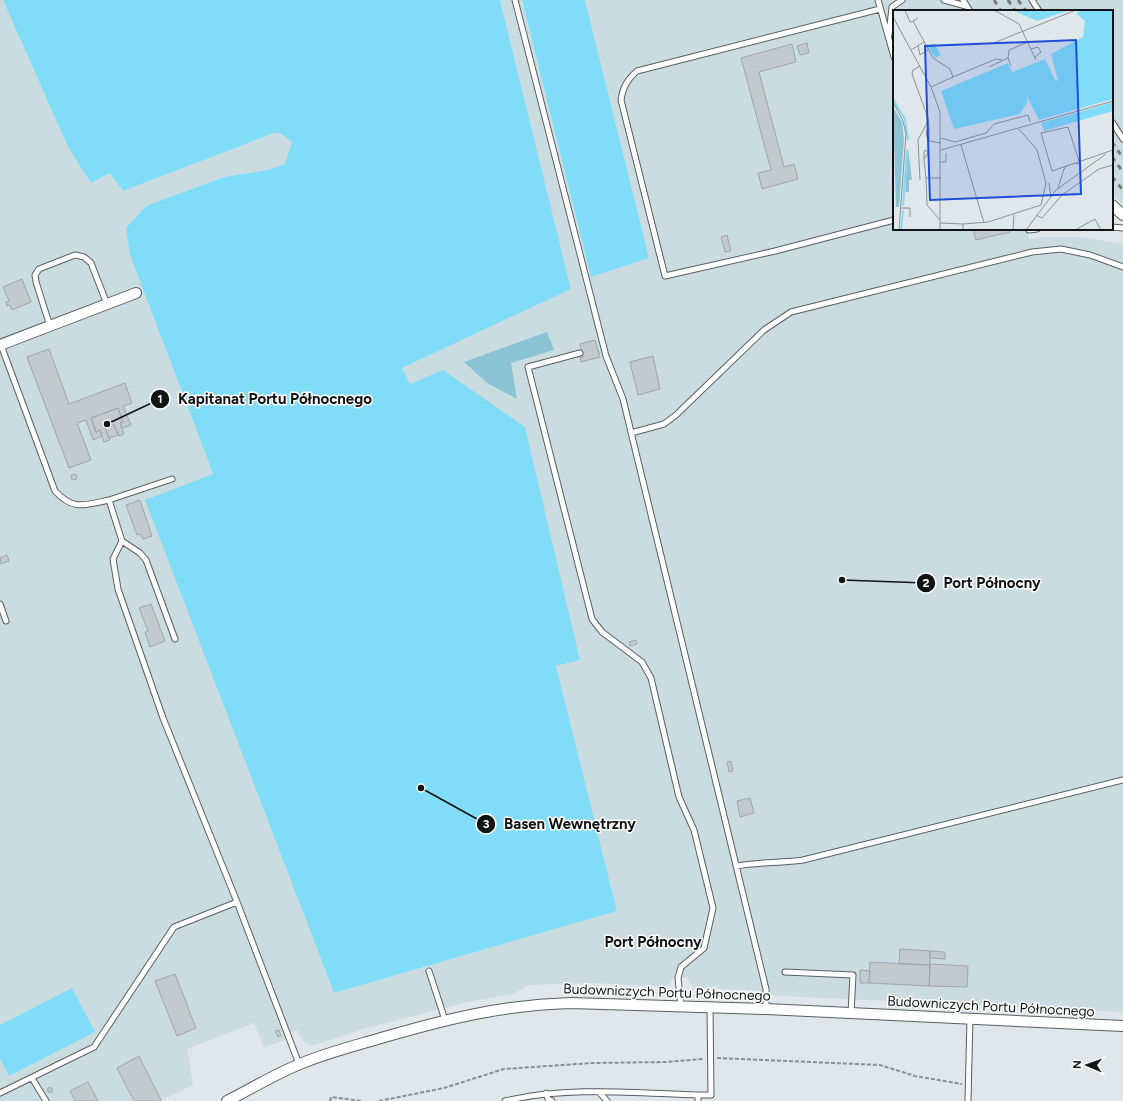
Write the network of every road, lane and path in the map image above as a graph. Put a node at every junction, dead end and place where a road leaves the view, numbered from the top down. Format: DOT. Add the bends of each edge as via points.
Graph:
graph roads {
  1 [pos="515,0"];
  2 [pos="878,0"];
  3 [pos="902,0"];
  4 [pos="944,0"];
  5 [pos="963,0"];
  6 [pos="1032,0"];
  7 [pos="966,6"];
  8 [pos="880,8"];
  9 [pos="969,10"];
  10 [pos="1038,10"];
  11 [pos="889,40"];
  12 [pos="893,54"];
  13 [pos="1113,124"];
  14 [pos="1123,139"];
  15 [pos="1113,206"];
  16 [pos="1123,216"];
  17 [pos="893,220"];
  18 [pos="1113,227"];
  19 [pos="1123,228"];
  20 [pos="1123,267"];
  21 [pos="136,293"];
  22 [pos="107,304"];
  23 [pos="50,326"];
  24 [pos="0,345"];
  25 [pos="580,353"];
  26 [pos="631,434"];
  27 [pos="172,478"];
  28 [pos="109,500"];
  29 [pos="122,541"];
  30 [pos="0,604"];
  31 [pos="6,621"];
  32 [pos="174,639"];
  33 [pos="1123,780"];
  34 [pos="736,866"];
  35 [pos="237,902"];
  36 [pos="429,971"];
  37 [pos="785,972"];
  38 [pos="681,1006"];
  39 [pos="710,1007"];
  40 [pos="766,1009"];
  41 [pos="850,1013"];
  42 [pos="970,1018"];
  43 [pos="445,1020"];
  44 [pos="1123,1026"];
  45 [pos="711,1058"];
  46 [pos="299,1064"];
  47 [pos="32,1078"];
  48 [pos="968,1085"];
  49 [pos="599,1092"];
  50 [pos="0,1093"];
  51 [pos="546,1094"];
  52 [pos="698,1098"];
  53 [pos="46,1101"];
  54 [pos="227,1101"];
  55 [pos="330,1101"];
  56 [pos="361,1101"];
  57 [pos="379,1101"];
  58 [pos="505,1101"];
  59 [pos="552,1101"];
  60 [pos="607,1101"];
  61 [pos="968,1101"];
  1 -- 26 [label="lane" via="606,356 624,399"];
  2 -- 8 [label="lane"];
  3 -- 11 [label="lane" via="892,7"];
  4 -- 7 [label="lane"];
  5 -- 7 [label="lane"];
  6 -- 10 [label="lane"];
  7 -- 9 [label="lane"];
  8 -- 11 [label="lane"];
  8 -- 17 [label="lane" via="637,71 623,89 621,100 666,276"];
  11 -- 12 [label="lane"];
  13 -- 14 [label="lane"];
  15 -- 16 [label="street"];
  18 -- 19 [label="lane"];
  20 -- 26 [label="lane" via="1090,255 1060,249 1032,252 791,312 764,330 676,415 664,424"];
  21 -- 22 [label="street"];
  22 -- 23 [label="street"];
  22 -- 23 [label="lane" via="91,263 84,257 75,255 39,269 36,275"];
  23 -- 24 [label="street"];
  24 -- 28 [label="lane" via="55,490 63,500 74,505"];
  25 -- 38 [label="lane" via="528,367 592,619 602,632 642,662 651,678 680,797 694,830 713,908 704,948 681,967 678,978"];
  26 -- 34 [label="lane"];
  27 -- 28 [label="lane"];
  28 -- 29 [label="lane"];
  29 -- 32 [label="lane" via="146,560"];
  29 -- 35 [label="lane" via="113,559 118,589 163,718"];
  30 -- 31 [label="lane"];
  33 -- 34 [label="lane" via="803,860"];
  34 -- 40 [label="lane" via="766,988"];
  35 -- 46 [label="lane"];
  35 -- 47 [label="lane" via="174,927 94,1047"];
  36 -- 43 [label="lane"];
  37 -- 41 [label="lane" via="853,975"];
  38 -- 39 [label="street, Budowniczych Portu Północnego"];
  38 -- 43 [label="street, Budowniczych Portu Północnego" via="540,1004 491,1010"];
  39 -- 40 [label="street, Budowniczych Portu Północnego"];
  39 -- 45 [label="lane"];
  40 -- 41 [label="street, Budowniczych Portu Północnego"];
  41 -- 42 [label="street, Budowniczych Portu Północnego"];
  42 -- 44 [label="street, Budowniczych Portu Północnego"];
  42 -- 48 [label="lane"];
  43 -- 46 [label="street, Budowniczych Portu Północnego"];
  45 -- 48 [label="path" via="880,1065 915,1076"];
  45 -- 52 [label="lane" via="711,1096"];
  45 -- 57 [label="path" via="504,1069 444,1088"];
  46 -- 54 [label="street, Budowniczych Portu Północnego"];
  47 -- 50 [label="lane"];
  47 -- 53 [label="lane"];
  48 -- 61 [label="lane"];
  49 -- 51 [label="lane"];
  49 -- 52 [label="lane"];
  49 -- 60 [label="lane"];
  51 -- 58 [label="lane"];
  51 -- 59 [label="lane"];
  55 -- 56 [label="path" via="331,1097"];
}
